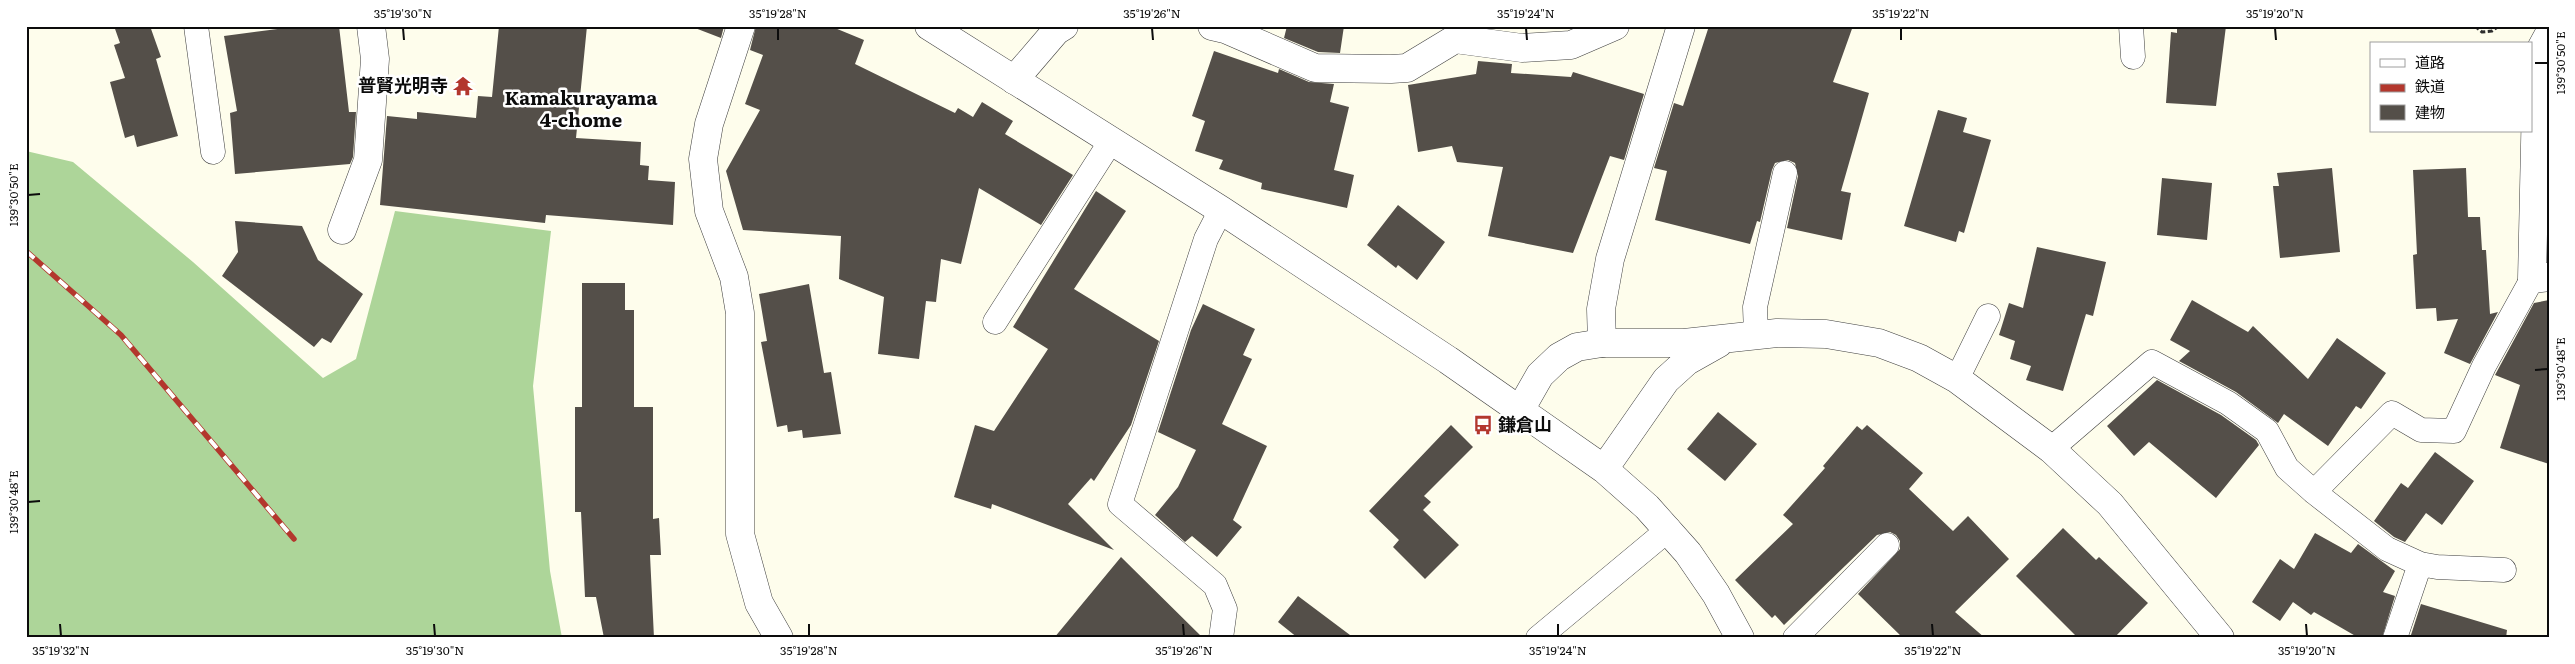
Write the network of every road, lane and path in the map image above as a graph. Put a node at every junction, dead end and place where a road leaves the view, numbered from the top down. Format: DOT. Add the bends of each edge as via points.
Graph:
graph roads {
  1 [pos="196,26"];
  2 [pos="371,26"];
  3 [pos="741,26"];
  4 [pos="929,26"];
  5 [pos="1064,26"];
  6 [pos="1212,26"];
  7 [pos="1615,26"];
  8 [pos="1681,26"];
  9 [pos="2131,26"];
  10 [pos="2475,26"];
  11 [pos="2499,26"];
  12 [pos="2549,34"];
  13 [pos="2132,57"];
  14 [pos="1014,80"];
  15 [pos="1111,141"];
  16 [pos="213,152"];
  17 [pos="1786,173"];
  18 [pos="1221,210"];
  19 [pos="342,230"];
  20 [pos="2540,278"];
  21 [pos="1988,316"];
  22 [pos="996,322"];
  23 [pos="1756,334"];
  24 [pos="1727,338"];
  25 [pos="1602,343"];
  26 [pos="1957,379"];
  27 [pos="1520,410"];
  28 [pos="2051,449"];
  29 [pos="1604,469"];
  30 [pos="2314,492"];
  31 [pos="1669,529"];
  32 [pos="1887,545"];
  33 [pos="2420,564"];
  34 [pos="2504,570"];
  35 [pos="779,638"];
  36 [pos="1221,638"];
  37 [pos="1538,638"];
  38 [pos="1740,638"];
  39 [pos="1796,638"];
  40 [pos="2220,638"];
  41 [pos="2395,638"];
  1 -- 16 [label="lane"];
  2 -- 19 [label="street" via="375,59 368,160"];
  3 -- 35 [label="street" via="702,159 709,211 734,278 740,313 740,534 759,602"];
  4 -- 14 [label="street"];
  5 -- 14 [label="street"];
  6 -- 7 [label="street" via="1315,68 1344,69 1407,68 1455,39 1522,48 1571,45"];
  8 -- 25 [label="street" via="1610,259 1601,309"];
  9 -- 13 [label="lane"];
  10 -- 11 [label="path" via="2482,32"];
  12 -- 20 [label="street" via="2537,56"];
  14 -- 15 [label="street"];
  15 -- 18 [label="street"];
  15 -- 22 [label="lane"];
  17 -- 23 [label="lane" via="1755,307"];
  18 -- 27 [label="street"];
  18 -- 36 [label="lane" via="1206,239 1120,504 1215,585 1225,608"];
  20 -- 30 [label="lane" via="2484,366 2454,431 2421,430 2392,413"];
  21 -- 26 [label="lane"];
  23 -- 24 [label="street"];
  23 -- 26 [label="street" via="1826,334 1879,343 1919,358"];
  24 -- 25 [label="street"];
  24 -- 29 [label="street" via="1687,361 1666,380"];
  25 -- 27 [label="street" via="1577,347 1559,357 1540,376"];
  26 -- 28 [label="street"];
  27 -- 29 [label="street"];
  28 -- 30 [label="lane" via="2152,362 2228,404 2267,431 2288,468"];
  28 -- 40 [label="street" via="2110,504"];
  29 -- 31 [label="street"];
  30 -- 33 [label="lane" via="2387,549"];
  31 -- 37 [label="lane"];
  31 -- 38 [label="street" via="1716,594"];
  32 -- 39 [label="lane"];
  33 -- 34 [label="lane"];
  33 -- 41 [label="lane"];
}
